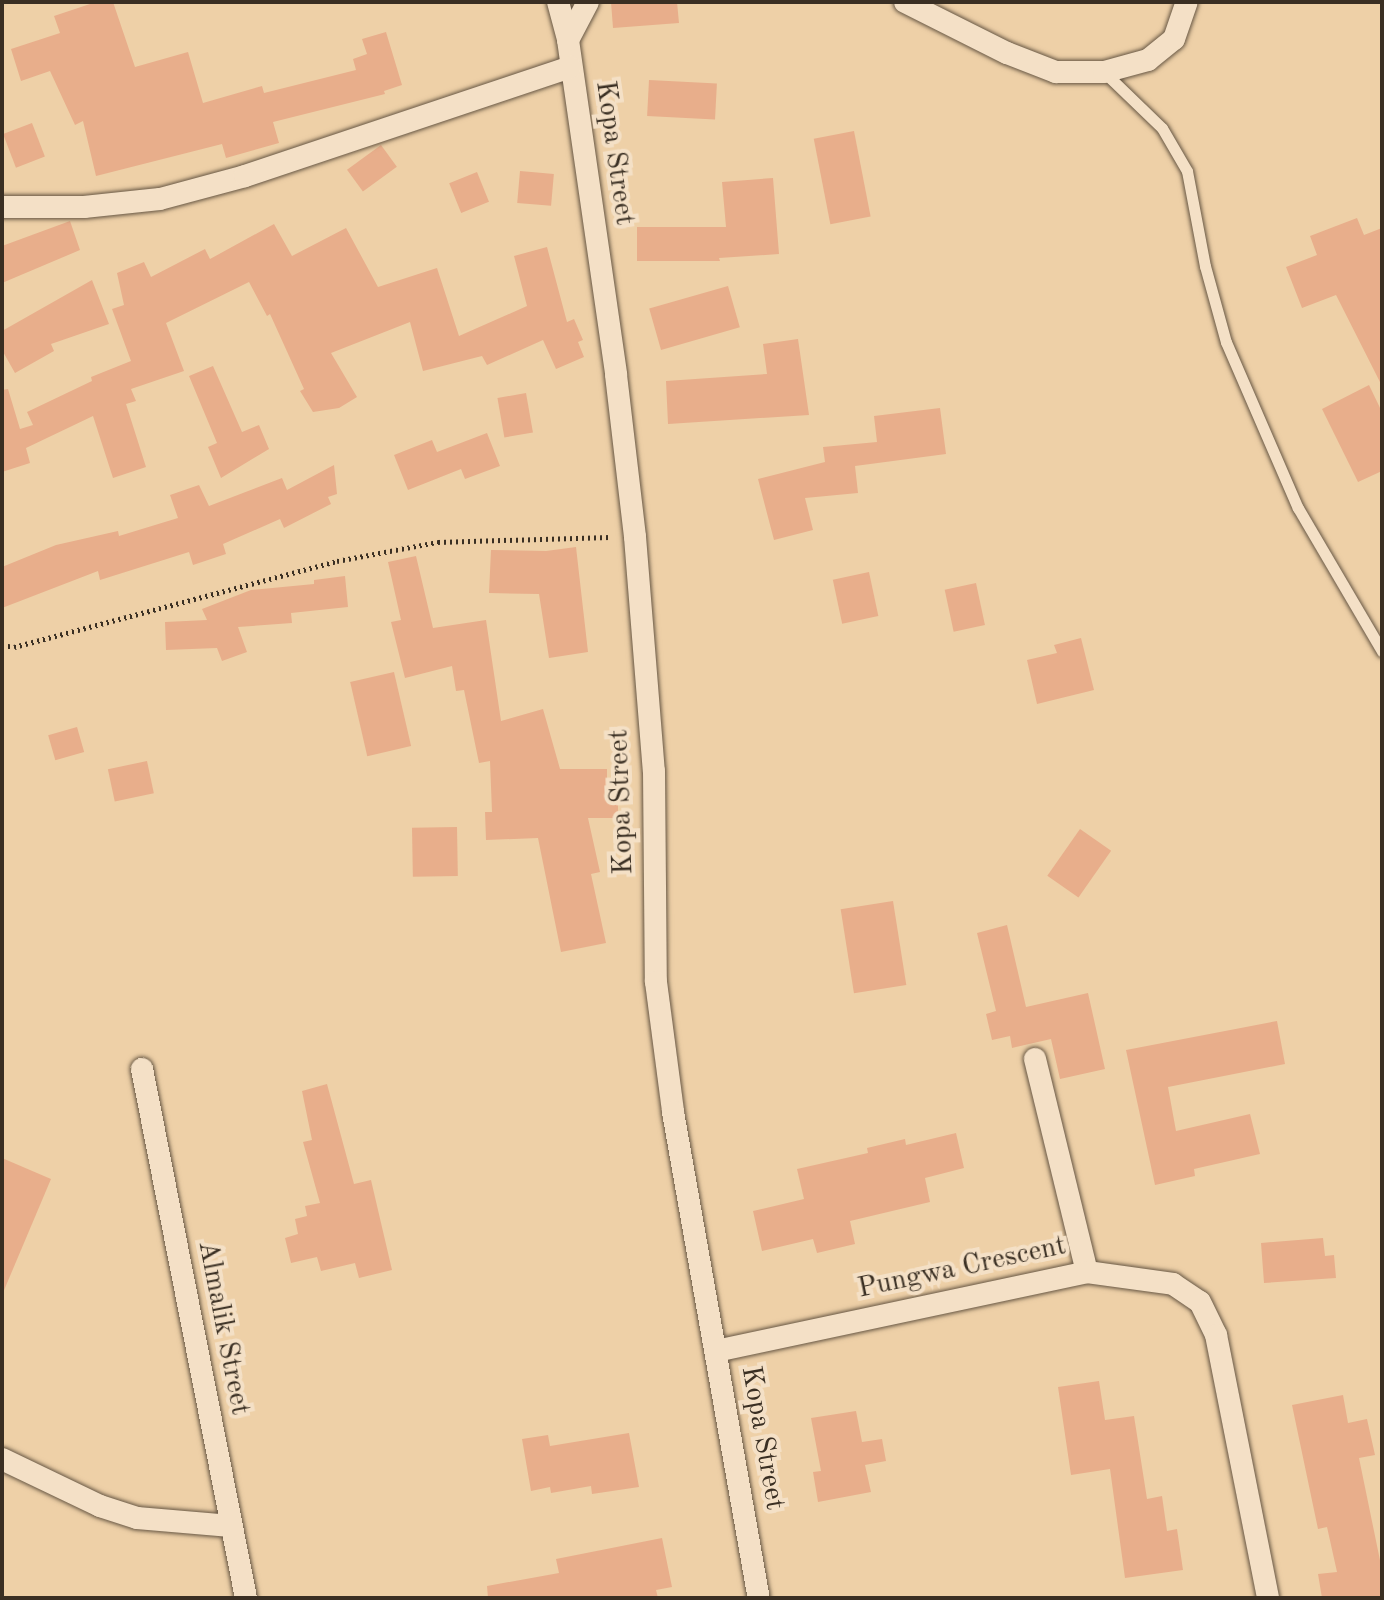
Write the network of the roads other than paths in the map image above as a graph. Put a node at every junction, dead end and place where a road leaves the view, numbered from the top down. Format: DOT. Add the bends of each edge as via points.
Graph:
graph roads {
  1 [pos="558,2"];
  2 [pos="588,2"];
  3 [pos="905,2"];
  4 [pos="1187,2"];
  5 [pos="568,40"];
  6 [pos="570,67"];
  7 [pos="1104,72"];
  8 [pos="4,203"];
  9 [pos="1382,651"];
  10 [pos="1035,1059"];
  11 [pos="142,1069"];
  12 [pos="1087,1272"];
  13 [pos="716,1351"];
  14 [pos="2,1459"];
  15 [pos="231,1526"];
  16 [pos="246,1598"];
  17 [pos="759,1598"];
  18 [pos="1268,1598"];
  1 -- 5 [label="street, Kopa Street"];
  2 -- 5 [label="street"];
  3 -- 7 [label="street" via="1056,72"];
  4 -- 7 [label="street" via="1174,39 1148,60"];
  5 -- 6 [label="street, Kopa Street"];
  6 -- 8 [label="street" via="245,176 160,199 84,207"];
  6 -- 13 [label="street, Kopa Street" via="635,537 654,771 656,982 673,1112"];
  7 -- 9 [label="lane" via="1162,128 1187,171 1226,342 1298,508"];
  10 -- 12 [label="street"];
  11 -- 15 [label="street, Almalik Street"];
  12 -- 13 [label="street, Pungwa Crescent"];
  12 -- 18 [label="street, Pungwa Crescent" via="1173,1284 1200,1302 1216,1335"];
  13 -- 17 [label="street, Kopa Street"];
  14 -- 15 [label="street" via="137,1518"];
  15 -- 16 [label="street, Almalik Street"];
}
